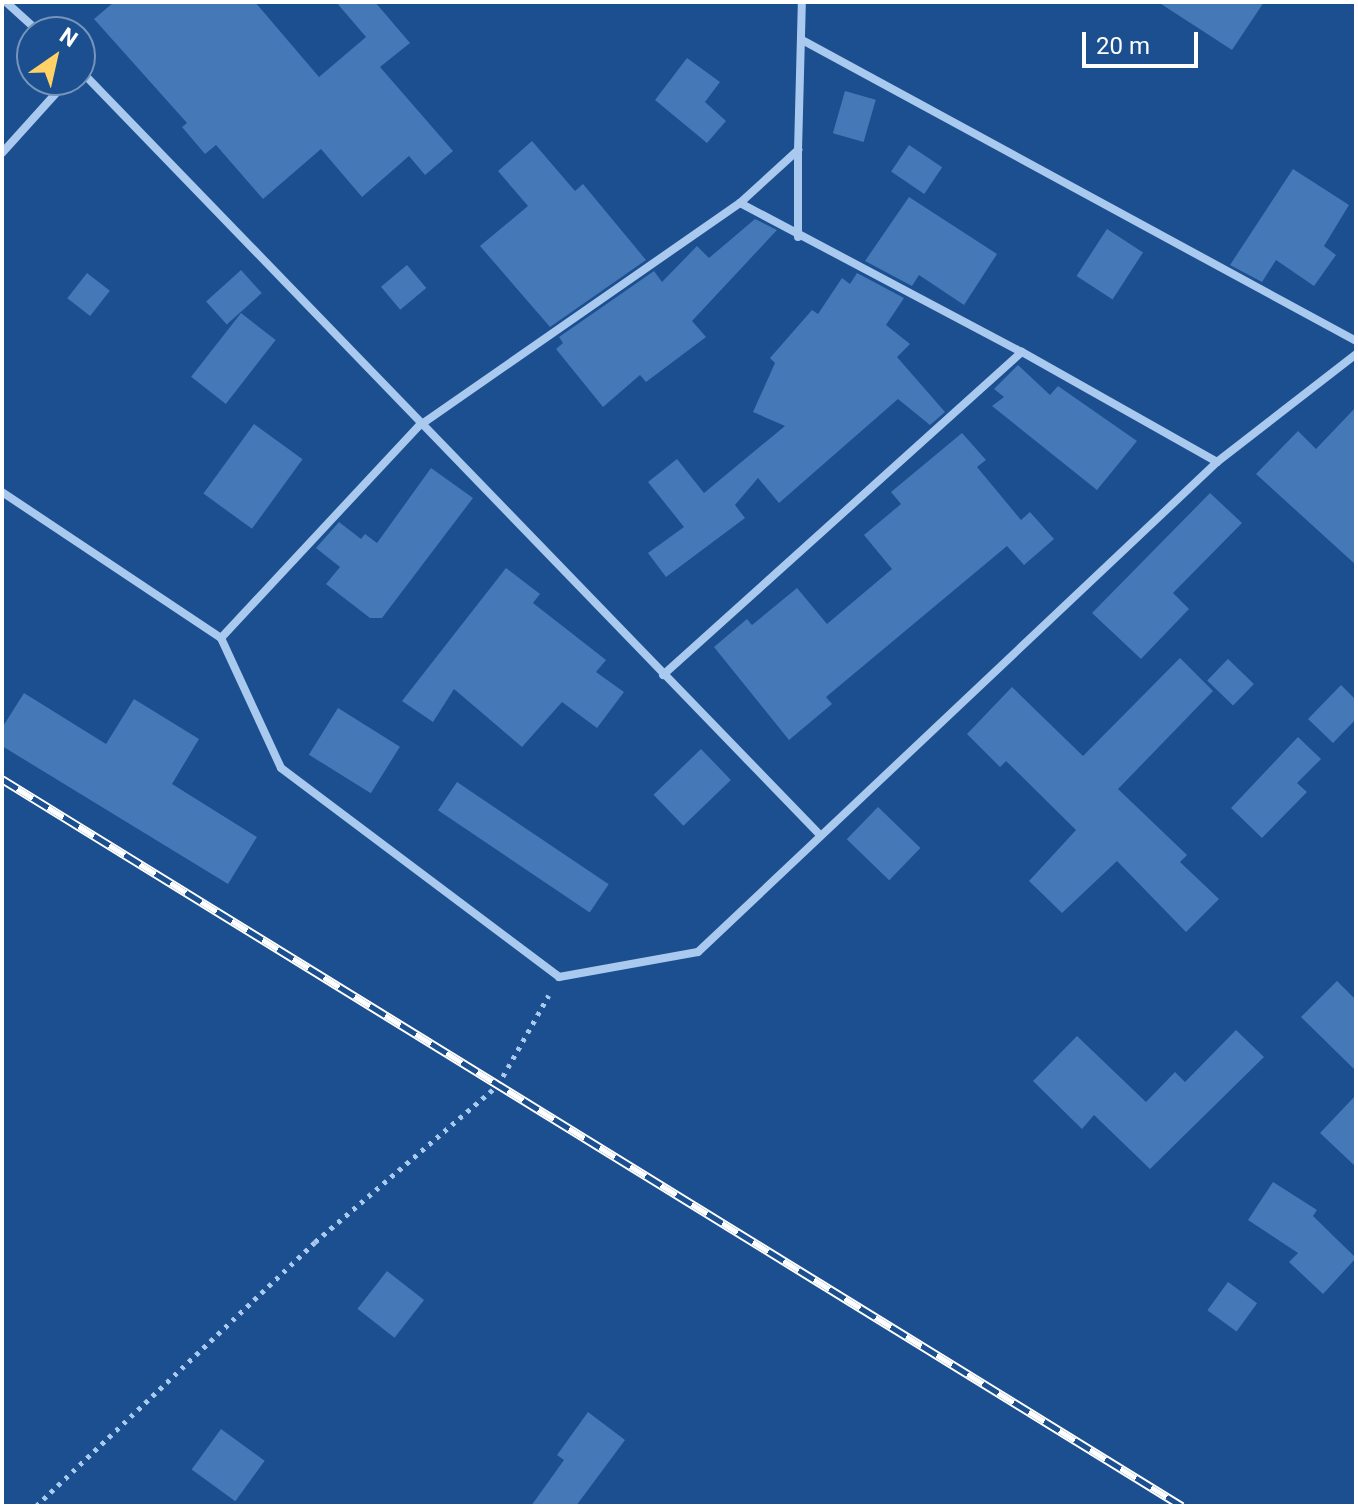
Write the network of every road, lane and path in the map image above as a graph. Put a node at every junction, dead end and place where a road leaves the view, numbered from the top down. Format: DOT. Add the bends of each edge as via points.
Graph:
graph roads {
  1 [pos="6,2"];
  2 [pos="802,2"];
  3 [pos="21,16"];
  4 [pos="804,41"];
  5 [pos="96,87"];
  6 [pos="54,96"];
  7 [pos="798,150"];
  8 [pos="2,153"];
  9 [pos="740,203"];
  10 [pos="798,237"];
  11 [pos="1356,341"];
  12 [pos="1022,352"];
  13 [pos="1356,354"];
  14 [pos="419,426"];
  15 [pos="1217,462"];
  16 [pos="2,492"];
  17 [pos="221,638"];
  18 [pos="663,675"];
  19 [pos="819,834"];
  20 [pos="559,977"];
  21 [pos="36,1506"];
  1 -- 3 [label="street"];
  2 -- 4 [label="street"];
  4 -- 7 [label="street"];
  4 -- 11 [label="street"];
  5 -- 14 [label="street"];
  6 -- 8 [label="street"];
  7 -- 9 [label="street"];
  7 -- 10 [label="street"];
  9 -- 10 [label="street"];
  9 -- 14 [label="street"];
  10 -- 12 [label="street"];
  12 -- 15 [label="street"];
  12 -- 18 [label="street"];
  13 -- 15 [label="street"];
  14 -- 17 [label="street"];
  14 -- 18 [label="street"];
  15 -- 19 [label="street"];
  16 -- 17 [label="street"];
  17 -- 20 [label="street" via="281,768"];
  18 -- 19 [label="street"];
  19 -- 20 [label="street" via="698,952"];
  20 -- 21 [label="path" via="498,1085 315,1242"];
}
